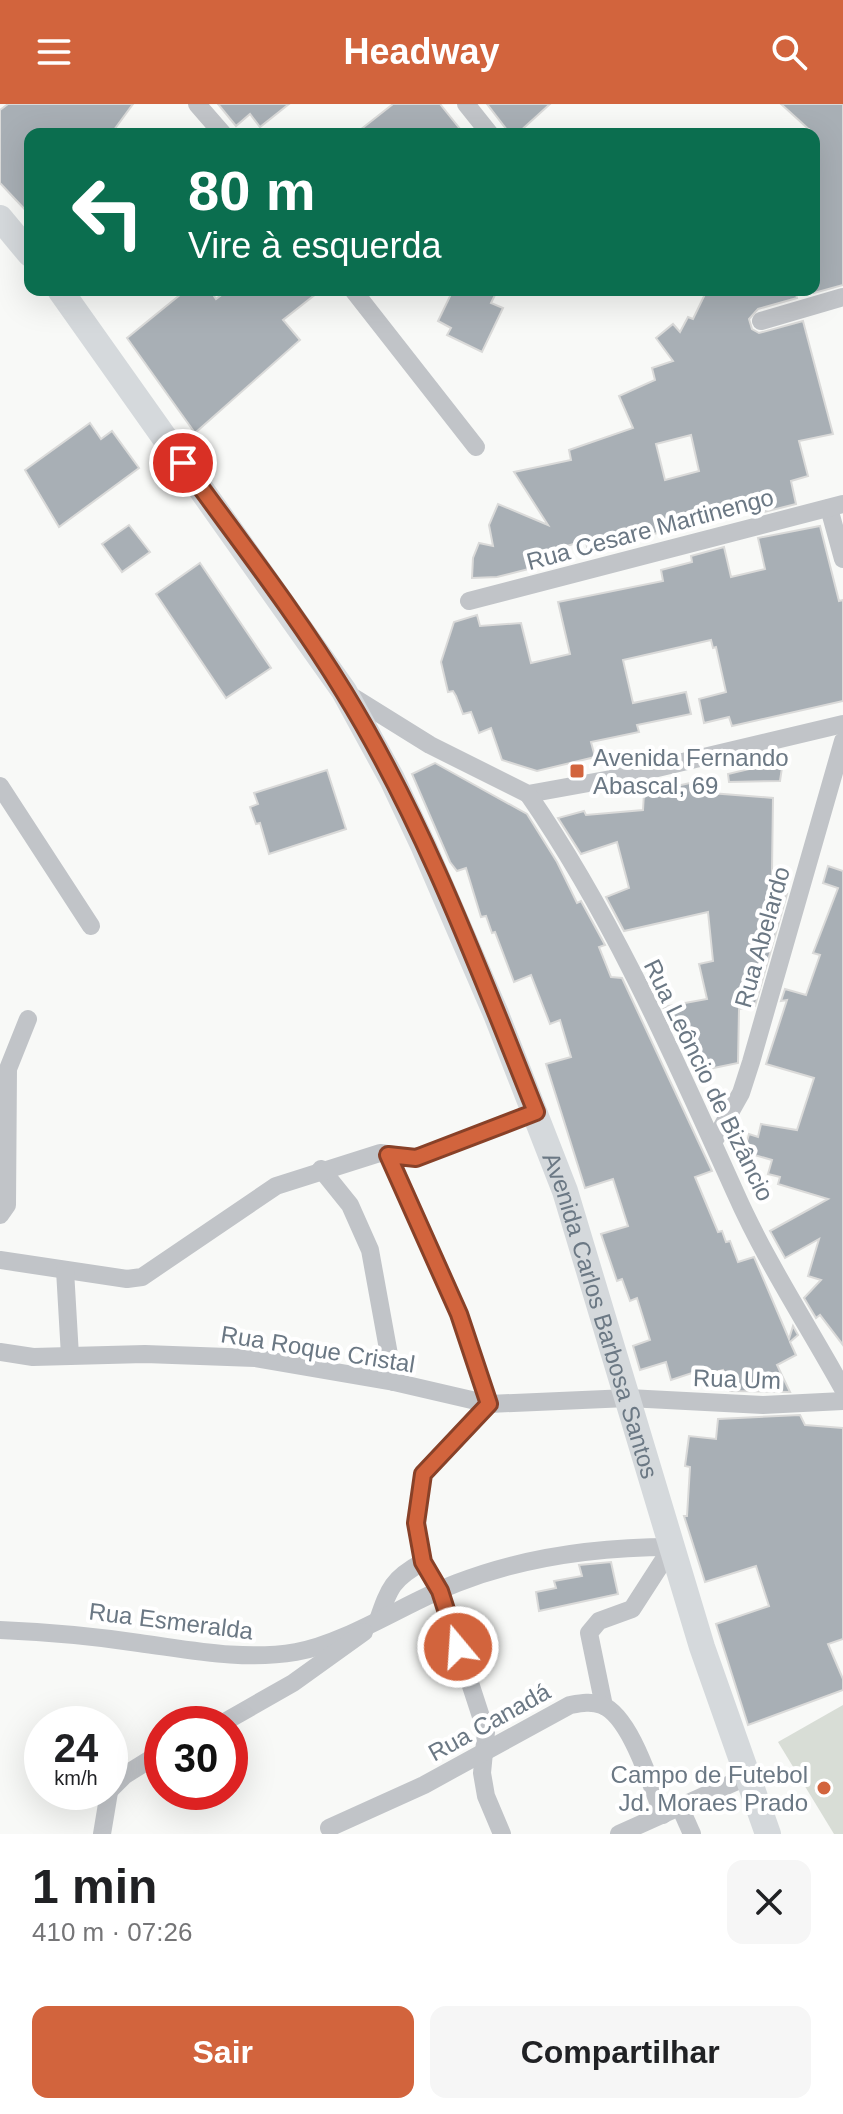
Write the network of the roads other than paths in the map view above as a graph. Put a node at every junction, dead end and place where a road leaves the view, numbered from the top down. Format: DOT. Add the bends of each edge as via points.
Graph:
graph roads {
  1 [pos="197,104"];
  2 [pos="466,104"];
  3 [pos="218,128"];
  4 [pos="485,128"];
  5 [pos="0,218"];
  6 [pos="24,247"];
  7 [pos="64,296"];
  8 [pos="358,296"];
  9 [pos="843,297"];
  10 [pos="761,321"];
  11 [pos="476,447"];
  12 [pos="836,506"];
  13 [pos="843,559"];
  14 [pos="469,601"];
  15 [pos="376,722"];
  16 [pos="843,724"];
  17 [pos="843,741"];
  18 [pos="0,786"];
  19 [pos="528,794"];
  20 [pos="91,926"];
  21 [pos="28,1019"];
  22 [pos="536,1112"];
  23 [pos="714,1141"];
  24 [pos="388,1155"];
  25 [pos="321,1169"];
  26 [pos="0,1215"];
  27 [pos="0,1260"];
  28 [pos="65,1270"];
  29 [pos="0,1352"];
  30 [pos="70,1356"];
  31 [pos="394,1382"];
  32 [pos="843,1389"];
  33 [pos="628,1398"];
  34 [pos="843,1401"];
  35 [pos="489,1404"];
  36 [pos="672,1547"];
  37 [pos="423,1562"];
  38 [pos="440,1591"];
  39 [pos="378,1620"];
  40 [pos="0,1630"];
  41 [pos="604,1706"];
  42 [pos="248,1709"];
  43 [pos="486,1750"];
  44 [pos="746,1777"];
  45 [pos="106,1810"];
  46 [pos="672,1811"];
  47 [pos="329,1828"];
  48 [pos="102,1834"];
  49 [pos="502,1834"];
  50 [pos="619,1834"];
  51 [pos="692,1834"];
  52 [pos="768,1834"];
  1 -- 3 [label="street"];
  2 -- 4 [label="street"];
  5 -- 6 [label="main road"];
  7 -- 15 [label="main road, Avenida Carlos Barbosa Santos" via="344,691"];
  8 -- 11 [label="street"];
  9 -- 10 [label="street"];
  12 -- 13 [label="street"];
  12 -- 14 [label="street, Rua Cesare Martinengo"];
  15 -- 19 [label="street"];
  15 -- 22 [label="main road, Avenida Carlos Barbosa Santos"];
  16 -- 19 [label="street"];
  17 -- 23 [label="street, Rua Abelardo" via="751,1062 741,1093"];
  18 -- 20 [label="street"];
  19 -- 23 [label="street, Rua Leôncio de Bizâncio" via="627,965"];
  21 -- 26 [label="street" via="8,1069 7,1205"];
  22 -- 24 [label="street" via="416,1158"];
  22 -- 33 [label="main road, Avenida Carlos Barbosa Santos"];
  23 -- 32 [label="street, Rua Leôncio de Bizâncio" via="756,1234"];
  24 -- 25 [label="street"];
  24 -- 35 [label="street" via="459,1314"];
  25 -- 28 [label="street" via="276,1186 142,1277"];
  25 -- 31 [label="street" via="350,1205 370,1250"];
  27 -- 28 [label="street"];
  28 -- 30 [label="street"];
  29 -- 30 [label="street, Rua Roque Cristal"];
  30 -- 31 [label="street, Rua Roque Cristal" via="255,1358"];
  31 -- 35 [label="street, Rua Roque Cristal"];
  33 -- 34 [label="street, Rua Um" via="763,1405"];
  33 -- 35 [label="street, Rua Roque Cristal"];
  33 -- 36 [label="main road, Avenida Carlos Barbosa Santos"];
  35 -- 37 [label="street" via="423,1474 416,1523"];
  36 -- 38 [label="street, Rua Esmeralda" via="561,1556"];
  36 -- 41 [label="street" via="632,1609 599,1621 589,1633"];
  36 -- 44 [label="main road, Avenida Carlos Barbosa Santos"];
  37 -- 38 [label="street"];
  37 -- 39 [label="street" via="400,1574"];
  38 -- 39 [label="street, Rua Esmeralda"];
  38 -- 43 [label="street" via="486,1732"];
  39 -- 40 [label="street, Rua Esmeralda" via="300,1652 265,1656 63,1632"];
  39 -- 42 [label="street, Rua Esmeralda" via="293,1683"];
  41 -- 43 [label="street, Rua Canadá" via="570,1705"];
  41 -- 46 [label="street" via="620,1720"];
  43 -- 47 [label="street, Rua Canadá"];
  43 -- 49 [label="street" via="486,1796"];
  44 -- 46 [label="street"];
  44 -- 52 [label="main road, Avenida Carlos Barbosa Santos"];
  45 -- 48 [label="street"];
  46 -- 50 [label="street"];
  46 -- 51 [label="street"];
}
